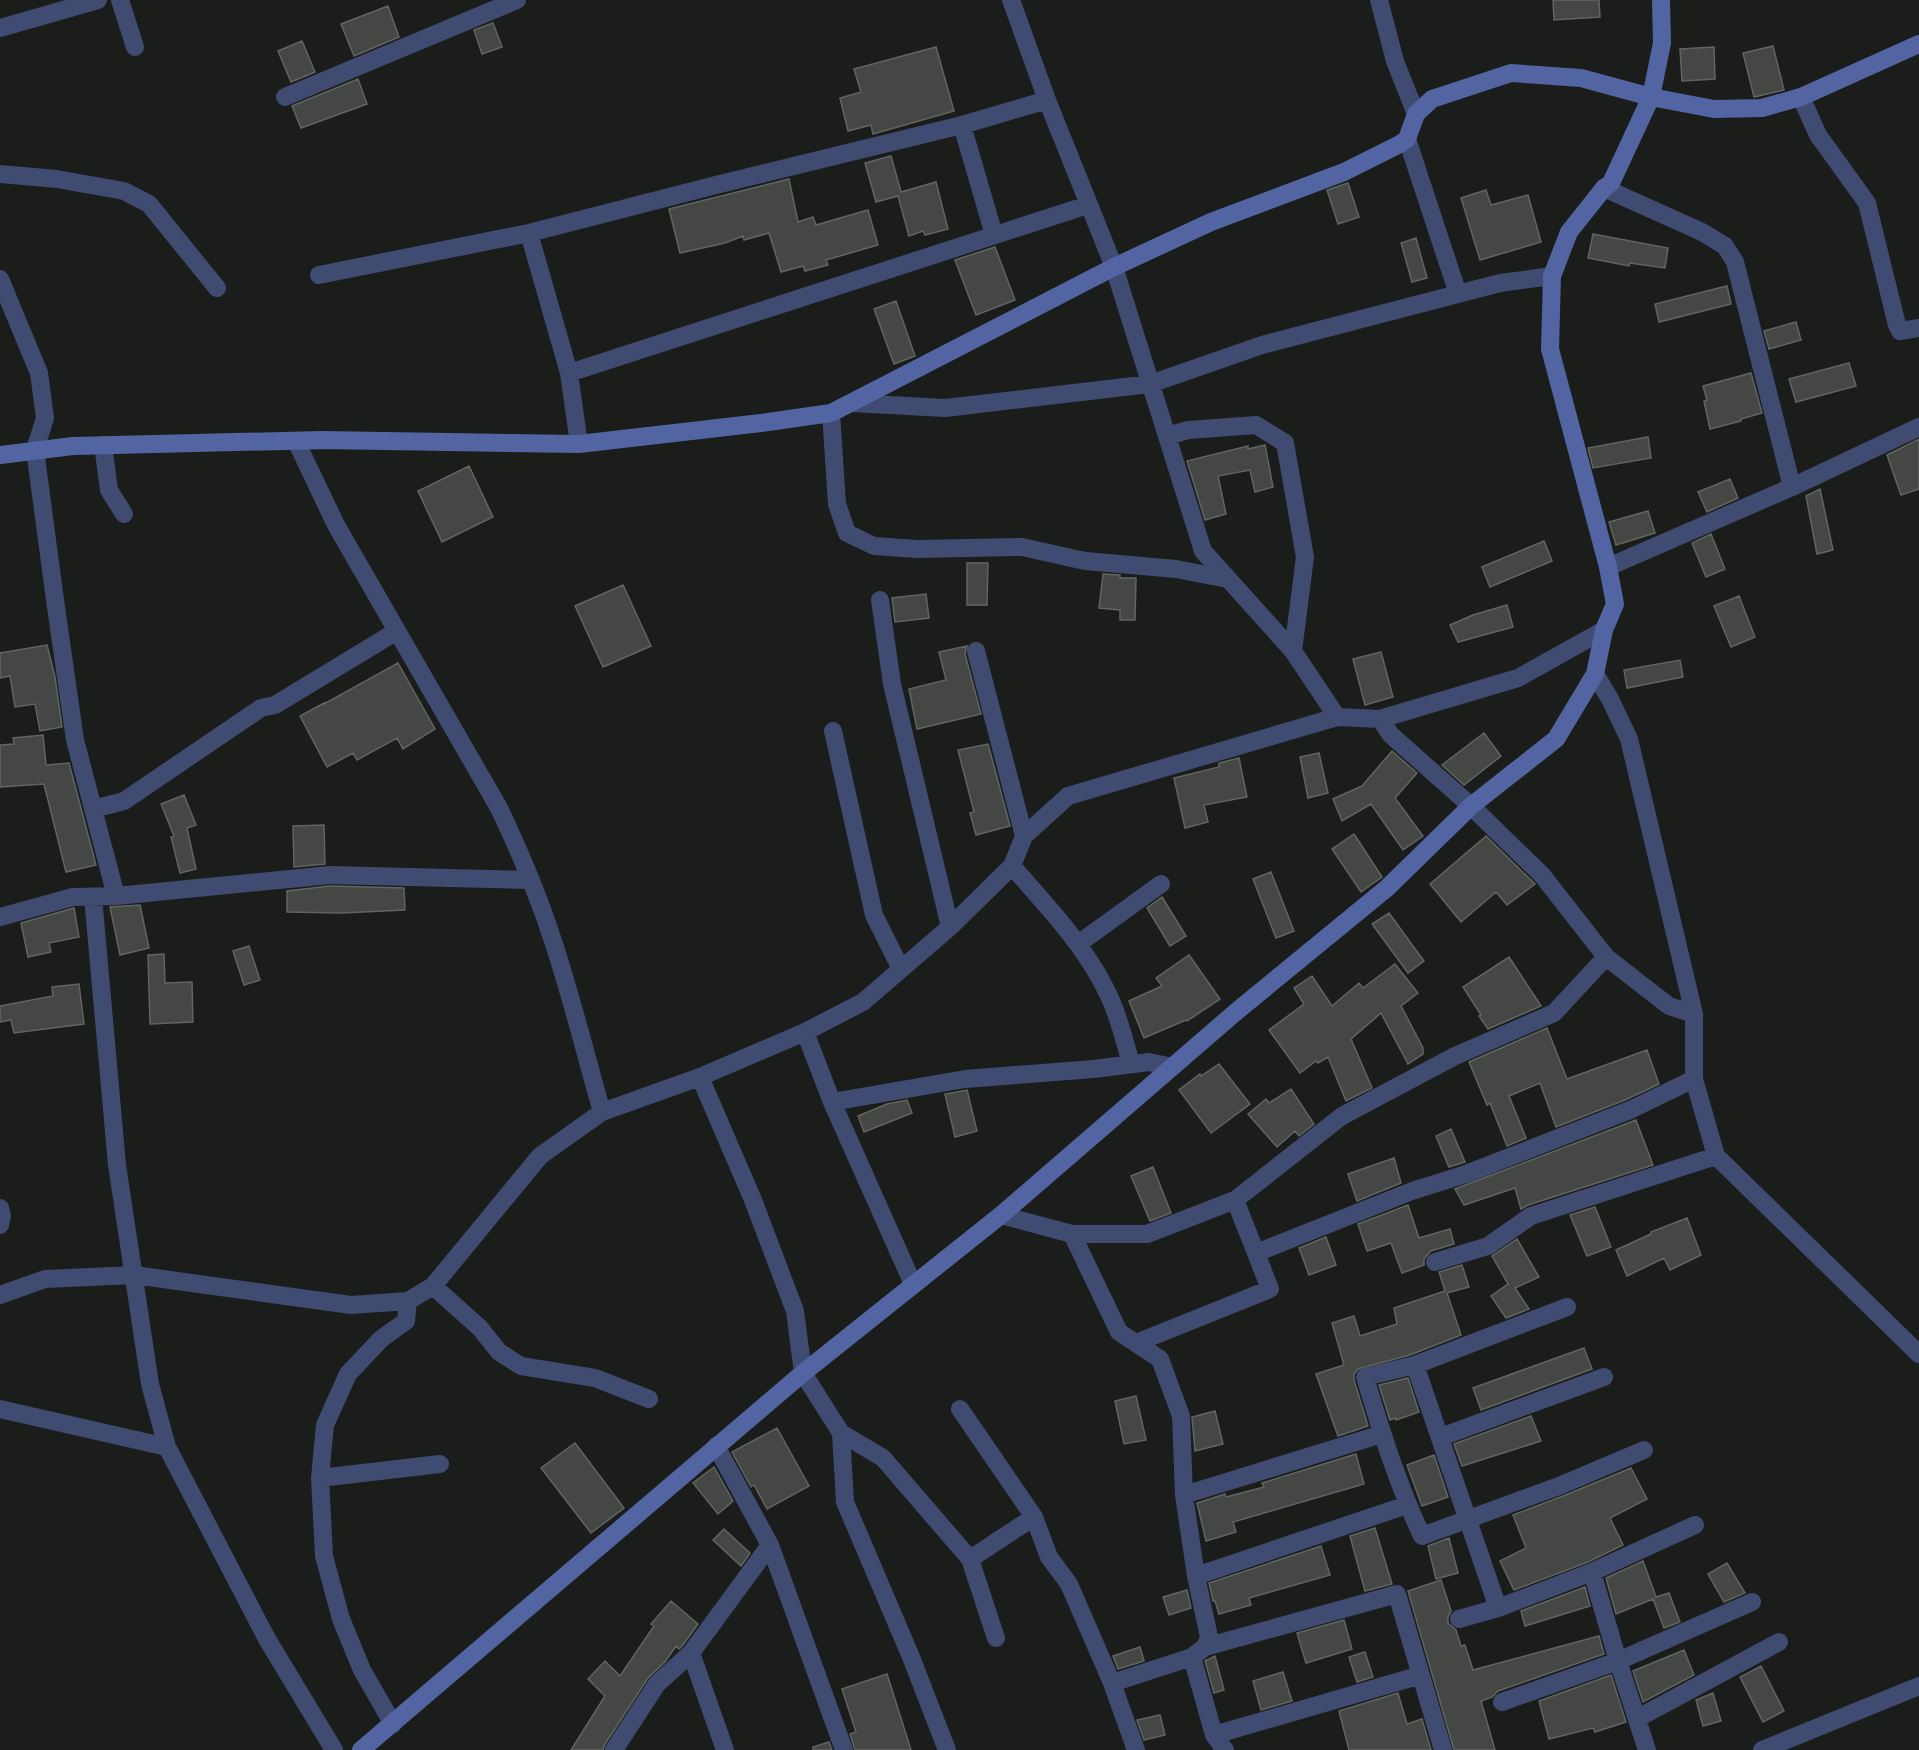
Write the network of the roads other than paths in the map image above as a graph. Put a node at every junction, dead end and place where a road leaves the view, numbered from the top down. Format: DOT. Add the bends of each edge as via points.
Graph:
graph roads {
  1 [pos="98,0"];
  2 [pos="120,0"];
  3 [pos="517,0"];
  4 [pos="1011,0"];
  5 [pos="1379,0"];
  6 [pos="1661,0"];
  7 [pos="0,28"];
  8 [pos="1919,44"];
  9 [pos="135,47"];
  10 [pos="285,97"];
  11 [pos="1651,97"];
  12 [pos="1801,97"];
  13 [pos="1047,100"];
  14 [pos="1416,114"];
  15 [pos="962,125"];
  16 [pos="1407,139"];
  17 [pos="0,174"];
  18 [pos="1604,188"];
  19 [pos="1088,205"];
  20 [pos="529,233"];
  21 [pos="994,235"];
  22 [pos="1114,267"];
  23 [pos="319,275"];
  24 [pos="1552,276"];
  25 [pos="0,279"];
  26 [pos="217,288"];
  27 [pos="1458,294"];
  28 [pos="1919,328"];
  29 [pos="569,373"];
  30 [pos="1150,384"];
  31 [pos="852,404"];
  32 [pos="831,413"];
  33 [pos="1919,427"];
  34 [pos="1167,436"];
  35 [pos="296,441"];
  36 [pos="579,444"];
  37 [pos="104,445"];
  38 [pos="35,450"];
  39 [pos="0,455"];
  40 [pos="1791,487"];
  41 [pos="124,514"];
  42 [pos="1608,567"];
  43 [pos="1228,579"];
  44 [pos="880,600"];
  45 [pos="1604,630"];
  46 [pos="397,631"];
  47 [pos="975,651"];
  48 [pos="1293,651"];
  49 [pos="1595,674"];
  50 [pos="1337,717"];
  51 [pos="1380,719"];
  52 [pos="833,731"];
  53 [pos="1470,806"];
  54 [pos="93,809"];
  55 [pos="1024,836"];
  56 [pos="1012,866"];
  57 [pos="531,880"];
  58 [pos="1161,884"];
  59 [pos="116,896"];
  60 [pos="93,897"];
  61 [pos="0,917"];
  62 [pos="950,927"];
  63 [pos="1078,944"];
  64 [pos="1606,957"];
  65 [pos="901,969"];
  66 [pos="1694,1014"];
  67 [pos="805,1032"];
  68 [pos="1131,1064"];
  69 [pos="1172,1067"];
  70 [pos="700,1077"];
  71 [pos="1694,1079"];
  72 [pos="832,1102"];
  73 [pos="602,1112"];
  74 [pos="1716,1156"];
  75 [pos="1235,1200"];
  76 [pos="0,1208"];
  77 [pos="1001,1215"];
  78 [pos="0,1225"];
  79 [pos="1072,1234"];
  80 [pos="1256,1254"];
  81 [pos="1435,1262"];
  82 [pos="134,1275"];
  83 [pos="912,1284"];
  84 [pos="433,1286"];
  85 [pos="0,1295"];
  86 [pos="408,1301"];
  87 [pos="1567,1307"];
  88 [pos="1136,1343"];
  89 [pos="1919,1354"];
  90 [pos="1415,1365"];
  91 [pos="803,1373"];
  92 [pos="1604,1377"];
  93 [pos="649,1399"];
  94 [pos="0,1409"];
  95 [pos="960,1409"];
  96 [pos="841,1433"];
  97 [pos="1382,1434"];
  98 [pos="1441,1437"];
  99 [pos="716,1446"];
  100 [pos="167,1448"];
  101 [pos="1644,1450"];
  102 [pos="440,1464"];
  103 [pos="320,1478"];
  104 [pos="1184,1495"];
  105 [pos="1407,1505"];
  106 [pos="1034,1517"];
  107 [pos="1468,1519"];
  108 [pos="1695,1525"];
  109 [pos="770,1545"];
  110 [pos="970,1558"];
  111 [pos="1592,1572"];
  112 [pos="1196,1576"];
  113 [pos="1752,1602"];
  114 [pos="1498,1608"];
  115 [pos="1459,1619"];
  116 [pos="996,1638"];
  117 [pos="1779,1642"];
  118 [pos="1198,1652"];
  119 [pos="691,1653"];
  120 [pos="1618,1661"];
  121 [pos="1421,1675"];
  122 [pos="1112,1683"];
  123 [pos="1919,1686"];
  124 [pos="1502,1702"];
  125 [pos="1638,1718"];
  126 [pos="393,1724"];
  127 [pos="1214,1735"];
  128 [pos="334,1750"];
  129 [pos="361,1750"];
  130 [pos="614,1750"];
  131 [pos="725,1750"];
  132 [pos="844,1750"];
  133 [pos="946,1750"];
  134 [pos="1136,1750"];
  135 [pos="1225,1750"];
  136 [pos="1443,1750"];
  137 [pos="1647,1750"];
  138 [pos="1762,1750"];
  1 -- 7 [label="street"];
  2 -- 9 [label="street"];
  3 -- 10 [label="street"];
  4 -- 13 [label="street"];
  5 -- 14 [label="street" via="1395,61"];
  6 -- 11 [label="main road" via="1662,43"];
  8 -- 12 [label="main road"];
  11 -- 12 [label="main road" via="1722,109 1762,108"];
  11 -- 14 [label="main road" via="1581,78 1511,73 1432,99"];
  11 -- 18 [label="main road" via="1611,183"];
  12 -- 28 [label="street" via="1818,135 1867,202 1896,325 1900,331"];
  13 -- 15 [label="street"];
  13 -- 19 [label="street"];
  14 -- 16 [label="main road"];
  15 -- 20 [label="street"];
  15 -- 21 [label="street"];
  16 -- 22 [label="main road" via="1344,172 1211,222"];
  16 -- 27 [label="street"];
  17 -- 26 [label="street" via="124,191 149,204"];
  18 -- 24 [label="main road" via="1569,232"];
  18 -- 40 [label="street" via="1702,232 1725,246 1736,262"];
  19 -- 21 [label="street"];
  19 -- 22 [label="street"];
  20 -- 23 [label="street"];
  20 -- 29 [label="street"];
  21 -- 29 [label="street"];
  22 -- 30 [label="street"];
  22 -- 31 [label="main road"];
  24 -- 27 [label="street"];
  24 -- 42 [label="main road" via="1550,349"];
  25 -- 38 [label="street" via="39,373 45,417"];
  27 -- 30 [label="street" via="1262,345"];
  29 -- 36 [label="street"];
  30 -- 31 [label="street" via="945,408"];
  30 -- 34 [label="street"];
  31 -- 32 [label="main road"];
  32 -- 36 [label="main road"];
  32 -- 43 [label="street" via="837,504 847,533 874,546 1022,547 1085,561 1176,568"];
  33 -- 40 [label="street"];
  34 -- 43 [label="street" via="1203,551"];
  34 -- 48 [label="street" via="1188,430 1256,425 1285,443 1305,557"];
  35 -- 36 [label="main road"];
  35 -- 37 [label="main road"];
  35 -- 46 [label="street" via="336,525"];
  37 -- 38 [label="main road"];
  37 -- 41 [label="street" via="110,490"];
  38 -- 39 [label="main road"];
  38 -- 54 [label="street" via="75,740"];
  40 -- 42 [label="street"];
  42 -- 45 [label="main road" via="1615,604"];
  43 -- 48 [label="street"];
  44 -- 62 [label="street" via="892,684"];
  45 -- 49 [label="main road"];
  45 -- 51 [label="street" via="1518,678"];
  46 -- 54 [label="street" via="275,705 261,708 124,801"];
  46 -- 57 [label="street" via="499,808"];
  47 -- 55 [label="street"];
  48 -- 50 [label="street"];
  49 -- 53 [label="main road" via="1556,739"];
  49 -- 66 [label="street" via="1629,739"];
  50 -- 51 [label="street"];
  50 -- 55 [label="street" via="1068,796"];
  51 -- 53 [label="street" via="1391,735"];
  52 -- 65 [label="street" via="874,915"];
  53 -- 64 [label="street" via="1542,875"];
  53 -- 69 [label="main road" via="1387,888"];
  54 -- 59 [label="street"];
  55 -- 56 [label="street"];
  56 -- 62 [label="street"];
  56 -- 63 [label="street"];
  57 -- 59 [label="street" via="330,875"];
  57 -- 73 [label="street" via="554,944"];
  58 -- 63 [label="street"];
  59 -- 60 [label="street"];
  60 -- 61 [label="street" via="73,897"];
  60 -- 82 [label="street" via="117,1165"];
  62 -- 65 [label="street"];
  63 -- 68 [label="street" via="1105,987"];
  64 -- 66 [label="street" via="1669,1006"];
  64 -- 75 [label="street" via="1554,1012 1455,1056 1342,1116"];
  65 -- 67 [label="street" via="863,1002"];
  66 -- 71 [label="street"];
  67 -- 70 [label="street"];
  67 -- 72 [label="street"];
  68 -- 69 [label="street" via="1149,1062"];
  68 -- 72 [label="street" via="965,1079"];
  69 -- 77 [label="main road"];
  70 -- 73 [label="street"];
  70 -- 91 [label="street" via="795,1311"];
  71 -- 74 [label="street"];
  71 -- 80 [label="street" via="1630,1110"];
  72 -- 83 [label="street"];
  73 -- 84 [label="street" via="540,1156"];
  74 -- 81 [label="street" via="1531,1216 1488,1246"];
  74 -- 89 [label="street"];
  75 -- 79 [label="street" via="1147,1234"];
  75 -- 80 [label="street"];
  76 -- 78 [label="street"];
  77 -- 79 [label="street"];
  77 -- 83 [label="main road"];
  79 -- 88 [label="street" via="1119,1332"];
  80 -- 88 [label="street" via="1270,1289"];
  82 -- 85 [label="street" via="45,1279"];
  82 -- 86 [label="street" via="351,1305"];
  82 -- 100 [label="street" via="150,1384"];
  83 -- 91 [label="main road"];
  84 -- 86 [label="street"];
  84 -- 93 [label="street" via="480,1328 499,1352 521,1366 595,1378"];
  86 -- 103 [label="street" via="406,1321 381,1338 348,1374 326,1425"];
  87 -- 90 [label="street"];
  88 -- 104 [label="street" via="1160,1359 1181,1416"];
  90 -- 97 [label="street" via="1365,1377"];
  90 -- 98 [label="street"];
  91 -- 96 [label="street"];
  91 -- 99 [label="main road"];
  92 -- 98 [label="street"];
  94 -- 100 [label="street"];
  95 -- 106 [label="street"];
  96 -- 110 [label="street" via="883,1458"];
  96 -- 133 [label="street" via="845,1502"];
  97 -- 104 [label="street"];
  97 -- 105 [label="street"];
  98 -- 107 [label="street"];
  99 -- 109 [label="street"];
  99 -- 126 [label="main road"];
  100 -- 128 [label="street" via="267,1639"];
  101 -- 107 [label="street"];
  102 -- 103 [label="street"];
  103 -- 126 [label="street" via="324,1556 340,1619 362,1670"];
  104 -- 112 [label="street"];
  105 -- 107 [label="street" via="1422,1536"];
  105 -- 112 [label="street"];
  106 -- 110 [label="street"];
  106 -- 122 [label="street" via="1049,1557 1069,1584"];
  107 -- 114 [label="street"];
  108 -- 111 [label="street"];
  109 -- 119 [label="street"];
  109 -- 132 [label="street"];
  110 -- 116 [label="street"];
  111 -- 114 [label="street"];
  111 -- 120 [label="street"];
  112 -- 118 [label="street" via="1209,1637"];
  113 -- 120 [label="street"];
  114 -- 115 [label="street"];
  117 -- 125 [label="street"];
  118 -- 121 [label="street" via="1397,1594"];
  118 -- 122 [label="street"];
  118 -- 127 [label="street"];
  119 -- 130 [label="street" via="657,1684"];
  119 -- 131 [label="street"];
  120 -- 124 [label="street"];
  120 -- 125 [label="street"];
  121 -- 127 [label="street"];
  121 -- 136 [label="street"];
  122 -- 134 [label="street"];
  123 -- 138 [label="street"];
  125 -- 137 [label="street"];
  126 -- 129 [label="main road"];
  127 -- 135 [label="street"];
}
